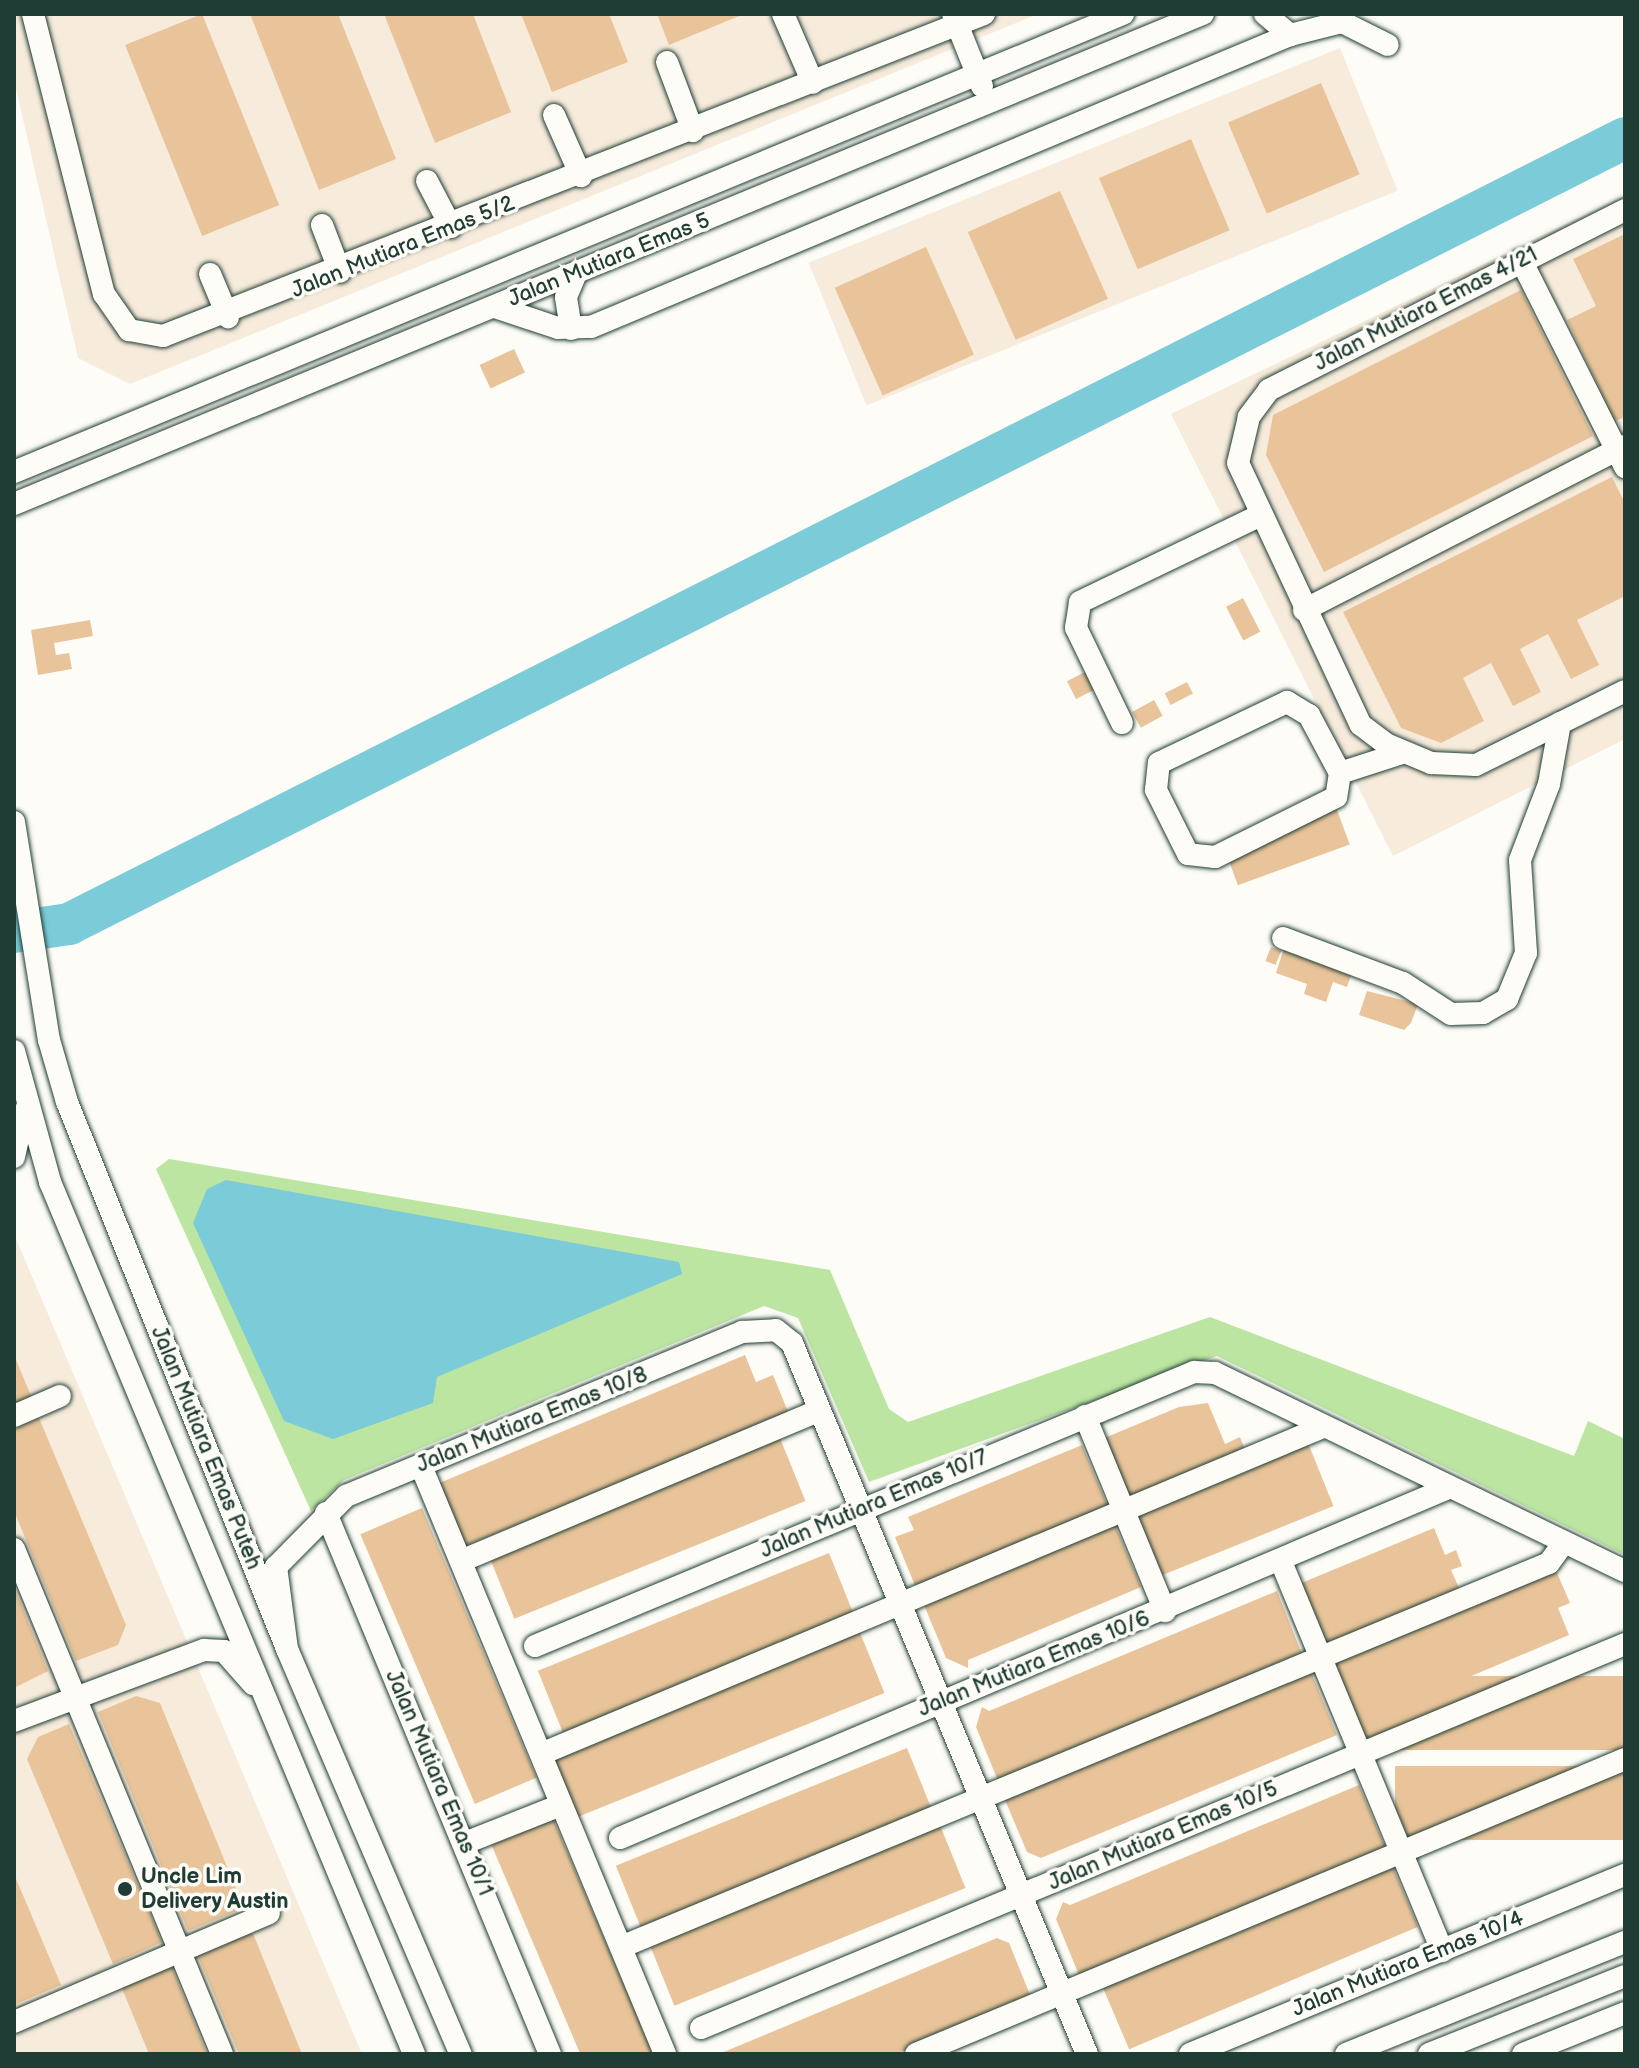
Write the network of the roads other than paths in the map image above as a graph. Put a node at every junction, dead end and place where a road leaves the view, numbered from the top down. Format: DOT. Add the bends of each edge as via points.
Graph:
graph roads {
  1 [pos="33,14"];
  2 [pos="783,14"];
  3 [pos="984,14"];
  4 [pos="1123,14"];
  5 [pos="1203,14"];
  6 [pos="1265,14"];
  7 [pos="955,20"];
  8 [pos="1291,24"];
  9 [pos="1388,45"];
  10 [pos="667,62"];
  11 [pos="977,75"];
  12 [pos="813,83"];
  13 [pos="989,102"];
  14 [pos="554,115"];
  15 [pos="693,131"];
  16 [pos="581,176"];
  17 [pos="427,181"];
  18 [pos="1625,210"];
  19 [pos="322,225"];
  20 [pos="451,227"];
  21 [pos="1521,260"];
  22 [pos="340,272"];
  23 [pos="576,273"];
  24 [pos="210,274"];
  25 [pos="495,307"];
  26 [pos="228,317"];
  27 [pos="571,329"];
  28 [pos="1622,454"];
  29 [pos="14,472"];
  30 [pos="14,504"];
  31 [pos="1257,517"];
  32 [pos="1304,610"];
  33 [pos="1625,691"];
  34 [pos="1122,723"];
  35 [pos="1560,723"];
  36 [pos="1409,756"];
  37 [pos="1340,773"];
  38 [pos="14,822"];
  39 [pos="1283,938"];
  40 [pos="14,1051"];
  41 [pos="24,1103"];
  42 [pos="14,1157"];
  43 [pos="60,1396"];
  44 [pos="820,1410"];
  45 [pos="14,1416"];
  46 [pos="1085,1416"];
  47 [pos="1323,1427"];
  48 [pos="421,1466"];
  49 [pos="1448,1488"];
  50 [pos="861,1508"];
  51 [pos="326,1513"];
  52 [pos="1124,1513"];
  53 [pos="1563,1544"];
  54 [pos="14,1549"];
  55 [pos="461,1561"];
  56 [pos="1282,1564"];
  57 [pos="1625,1571"];
  58 [pos="901,1603"];
  59 [pos="1165,1611"];
  60 [pos="1625,1644"];
  61 [pos="535,1646"];
  62 [pos="287,1649"];
  63 [pos="1321,1658"];
  64 [pos="74,1698"];
  65 [pos="942,1701"];
  66 [pos="14,1721"];
  67 [pos="281,1729"];
  68 [pos="1359,1753"];
  69 [pos="541,1754"];
  70 [pos="1625,1759"];
  71 [pos="981,1801"];
  72 [pos="561,1805"];
  73 [pos="620,1838"];
  74 [pos="465,1843"];
  75 [pos="1401,1852"];
  76 [pos="1625,1875"];
  77 [pos="1021,1896"];
  78 [pos="269,1913"];
  79 [pos="1625,1942"];
  80 [pos="621,1947"];
  81 [pos="1442,1951"];
  82 [pos="179,1952"];
  83 [pos="1625,1976"];
  84 [pos="1059,1994"];
  85 [pos="1625,2013"];
  86 [pos="14,2022"];
  87 [pos="701,2028"];
  88 [pos="222,2054"];
  89 [pos="414,2054"];
  90 [pos="461,2054"];
  91 [pos="550,2054"];
  92 [pos="665,2054"];
  93 [pos="916,2054"];
  94 [pos="1087,2054"];
  95 [pos="1190,2054"];
  96 [pos="1346,2054"];
  97 [pos="1429,2054"];
  98 [pos="1523,2054"];
  1 -- 26 [label="street, Jalan Mutiara Emas 5/2" via="115,314 129,330 163,336"];
  2 -- 12 [label="street"];
  3 -- 7 [label="street, Jalan Mutiara Emas 5/2"];
  4 -- 11 [label="street, Jalan Mutiara Emas 5"];
  5 -- 13 [label="street, Jalan Mutiara Emas 5"];
  6 -- 8 [label="street"];
  7 -- 11 [label="street"];
  7 -- 12 [label="street, Jalan Mutiara Emas 5/2"];
  8 -- 9 [label="street" via="1342,22"];
  8 -- 27 [label="street"];
  10 -- 15 [label="street"];
  11 -- 13 [label="street"];
  11 -- 29 [label="street, Jalan Mutiara Emas 5"];
  12 -- 15 [label="street, Jalan Mutiara Emas 5/2"];
  13 -- 23 [label="street, Jalan Mutiara Emas 5"];
  14 -- 16 [label="street"];
  15 -- 16 [label="street, Jalan Mutiara Emas 5/2"];
  16 -- 20 [label="street, Jalan Mutiara Emas 5/2"];
  17 -- 20 [label="street"];
  18 -- 21 [label="street, Jalan Mutiara Emas 4/21"];
  19 -- 22 [label="street"];
  20 -- 22 [label="street, Jalan Mutiara Emas 5/2"];
  21 -- 28 [label="street"];
  21 -- 31 [label="street, Jalan Mutiara Emas 4/21" via="1269,390 1244,428 1239,475"];
  22 -- 26 [label="street, Jalan Mutiara Emas 5/2"];
  23 -- 25 [label="street, Jalan Mutiara Emas 5"];
  23 -- 27 [label="street" via="566,297"];
  24 -- 26 [label="street"];
  25 -- 27 [label="street"];
  25 -- 30 [label="street, Jalan Mutiara Emas 5"];
  28 -- 32 [label="street"];
  31 -- 32 [label="street"];
  31 -- 34 [label="street" via="1080,602 1076,628"];
  32 -- 36 [label="street" via="1361,725"];
  33 -- 35 [label="street"];
  35 -- 36 [label="street" via="1476,765"];
  35 -- 39 [label="street" via="1549,784 1520,860 1526,953 1507,999 1483,1013 1451,1014 1403,983"];
  36 -- 37 [label="street"];
  37 -- 37 [label="street" via="1327,806 1205,860 1182,846 1153,781 1166,757 1287,702 1309,715"];
  38 -- 62 [label="street, Jalan Mutiara Emas Puteh" via="35,965 67,1102"];
  40 -- 41 [label="street, Jalan Mutiara Emas Puteh"];
  41 -- 42 [label="street"];
  41 -- 67 [label="street, Jalan Mutiara Emas Puteh" via="50,1182"];
  43 -- 45 [label="street"];
  44 -- 48 [label="street, Jalan Mutiara Emas 10/8" via="787,1337 770,1328 742,1332"];
  44 -- 50 [label="street"];
  44 -- 55 [label="street"];
  46 -- 47 [label="street, Jalan Mutiara Emas 10/7" via="1184,1375 1215,1373"];
  46 -- 50 [label="street, Jalan Mutiara Emas 10/7"];
  46 -- 52 [label="street"];
  47 -- 49 [label="street"];
  47 -- 52 [label="street"];
  48 -- 51 [label="street, Jalan Mutiara Emas 10/8" via="346,1496"];
  48 -- 55 [label="street"];
  49 -- 53 [label="street"];
  49 -- 56 [label="street, Jalan Mutiara Emas 10/6"];
  50 -- 58 [label="street"];
  50 -- 61 [label="street, Jalan Mutiara Emas 10/7"];
  51 -- 62 [label="street, Jalan Mutiara Emas 10/8" via="276,1567"];
  51 -- 74 [label="street, Jalan Mutiara Emas 10/1"];
  52 -- 58 [label="street"];
  52 -- 59 [label="street"];
  53 -- 57 [label="street"];
  53 -- 63 [label="street" via="1549,1563"];
  54 -- 64 [label="street"];
  55 -- 69 [label="street"];
  56 -- 59 [label="street, Jalan Mutiara Emas 10/6"];
  56 -- 63 [label="street"];
  58 -- 65 [label="street"];
  58 -- 69 [label="street"];
  59 -- 65 [label="street, Jalan Mutiara Emas 10/6"];
  60 -- 68 [label="street, Jalan Mutiara Emas 10/5"];
  62 -- 90 [label="street, Jalan Mutiara Emas Puteh"];
  63 -- 68 [label="street"];
  63 -- 71 [label="street"];
  64 -- 66 [label="street"];
  64 -- 67 [label="street" via="166,1661 224,1651"];
  64 -- 82 [label="street"];
  65 -- 71 [label="street"];
  65 -- 73 [label="street, Jalan Mutiara Emas 10/6"];
  67 -- 89 [label="street, Jalan Mutiara Emas Puteh"];
  68 -- 75 [label="street"];
  68 -- 77 [label="street, Jalan Mutiara Emas 10/5"];
  69 -- 72 [label="street"];
  70 -- 75 [label="street"];
  71 -- 77 [label="street"];
  71 -- 80 [label="street"];
  72 -- 74 [label="street"];
  72 -- 80 [label="street"];
  74 -- 91 [label="street, Jalan Mutiara Emas 10/1"];
  75 -- 81 [label="street"];
  75 -- 84 [label="street"];
  76 -- 81 [label="street, Jalan Mutiara Emas 10/4"];
  77 -- 84 [label="street"];
  77 -- 87 [label="street, Jalan Mutiara Emas 10/5"];
  78 -- 82 [label="street"];
  79 -- 96 [label="street"];
  80 -- 92 [label="street"];
  81 -- 95 [label="street, Jalan Mutiara Emas 10/4"];
  82 -- 86 [label="street"];
  82 -- 88 [label="street"];
  83 -- 97 [label="street"];
  84 -- 93 [label="street"];
  84 -- 94 [label="street"];
  85 -- 98 [label="street"];
}
